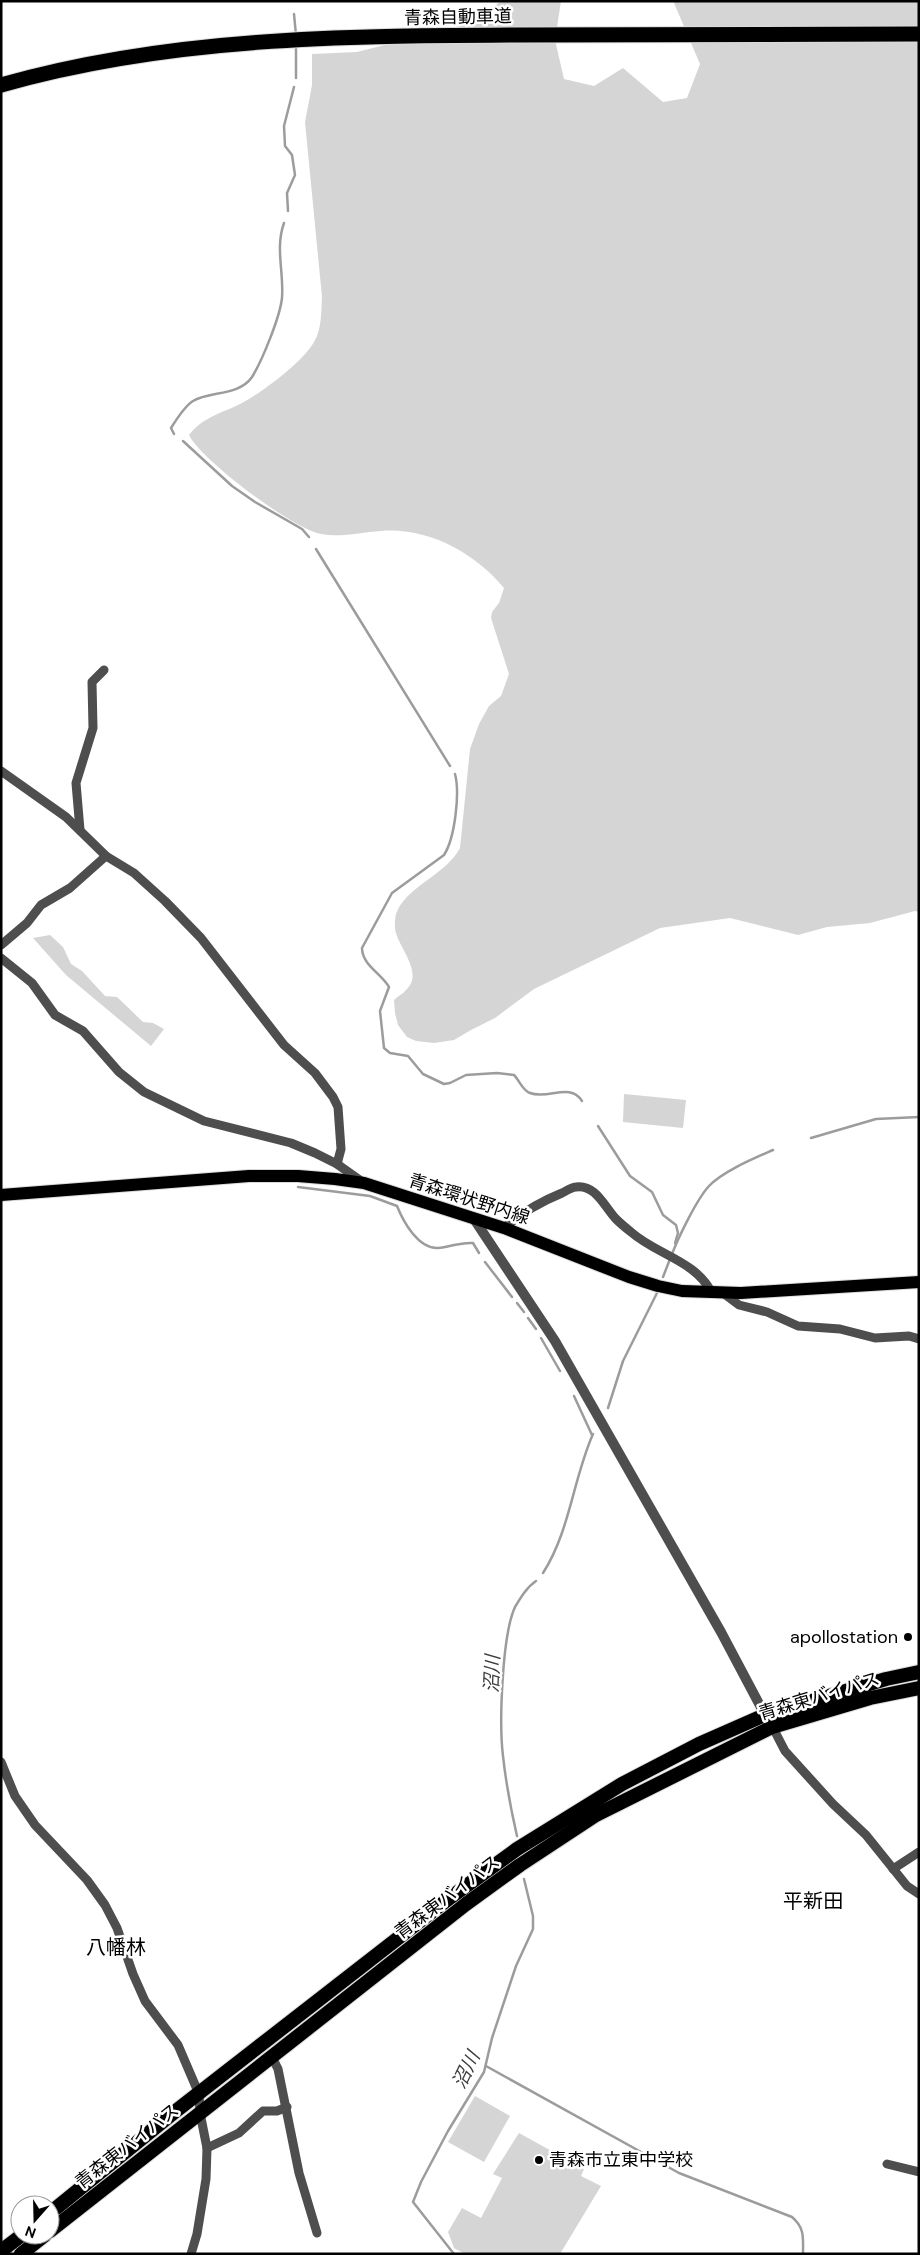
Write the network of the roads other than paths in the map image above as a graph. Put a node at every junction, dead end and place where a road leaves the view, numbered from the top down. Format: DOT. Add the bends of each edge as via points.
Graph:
graph roads {
  1 [pos="919,34"];
  2 [pos="1,85"];
  3 [pos="104,670"];
  4 [pos="1,771"];
  5 [pos="80,830"];
  6 [pos="106,856"];
  7 [pos="1,945"];
  8 [pos="1,958"];
  9 [pos="337,1164"];
  10 [pos="364,1183"];
  11 [pos="1,1195"];
  12 [pos="474,1219"];
  13 [pos="504,1228"];
  14 [pos="919,1282"];
  15 [pos="718,1293"];
  16 [pos="919,1339"];
  17 [pos="919,1672"];
  18 [pos="919,1688"];
  19 [pos="769,1721"];
  20 [pos="1,1762"];
  21 [pos="919,1852"];
  22 [pos="892,1869"];
  23 [pos="919,1894"];
  24 [pos="272,2058"];
  25 [pos="199,2094"];
  26 [pos="287,2107"];
  27 [pos="200,2113"];
  28 [pos="207,2148"];
  29 [pos="888,2164"];
  30 [pos="919,2172"];
  31 [pos="60,2205"];
  32 [pos="60,2223"];
  33 [pos="317,2233"];
  34 [pos="32,2245"];
  35 [pos="21,2254"];
  36 [pos="191,2254"];
  1 -- 2 [label="highway, 青森自動車道" via="311,38 209,45 133,56"];
  3 -- 5 [label="street" via="92,682 93,728 76,783"];
  4 -- 5 [label="street"];
  5 -- 6 [label="street"];
  6 -- 7 [label="street" via="70,888 41,905 27,923"];
  6 -- 9 [label="street" via="134,873 201,938 284,1045 315,1073 333,1096 338,1107 341,1148"];
  8 -- 9 [label="street" via="32,983 55,1014 82,1031 119,1072 144,1092 204,1121 291,1143"];
  9 -- 10 [label="street"];
  10 -- 11 [label="main road, 青森環状野内線" via="298,1176 249,1176"];
  10 -- 12 [label="main road, 青森環状野内線"];
  12 -- 13 [label="main road, 青森環状野内線"];
  12 -- 19 [label="street" via="555,1341"];
  13 -- 15 [label="main road, 青森環状野内線" via="658,1286"];
  13 -- 15 [label="street" via="521,1212 541,1201 576,1187 586,1188 596,1194 633,1234 692,1269"];
  14 -- 15 [label="main road, 青森環状野内線"];
  15 -- 16 [label="street" via="739,1305 767,1312 798,1326 840,1329 875,1338 909,1336"];
  17 -- 19 [label="highway, 青森東バイパス" via="886,1679"];
  18 -- 19 [label="highway, 青森東バイパス"];
  19 -- 22 [label="street" via="785,1750 833,1804 866,1835"];
  19 -- 24 [label="highway, 青森東バイパス" via="596,1814 520,1865"];
  19 -- 25 [label="highway, 青森東バイパス" via="699,1744 622,1784 517,1849 450,1897"];
  20 -- 25 [label="street" via="14,1796 35,1825 88,1880 105,1906 118,1928 145,2001 178,2045"];
  21 -- 22 [label="street"];
  22 -- 23 [label="street"];
  24 -- 26 [label="street" via="278,2069"];
  24 -- 27 [label="highway, 青森東バイパス"];
  25 -- 27 [label="street"];
  25 -- 31 [label="highway, 青森東バイパス"];
  26 -- 28 [label="street" via="263,2111 239,2134"];
  26 -- 33 [label="street" via="299,2173"];
  27 -- 28 [label="street"];
  27 -- 32 [label="highway, 青森東バイパス"];
  28 -- 36 [label="street" via="202,2204"];
  29 -- 30 [label="street"];
  34 -- 35 [label="highway"];
}
